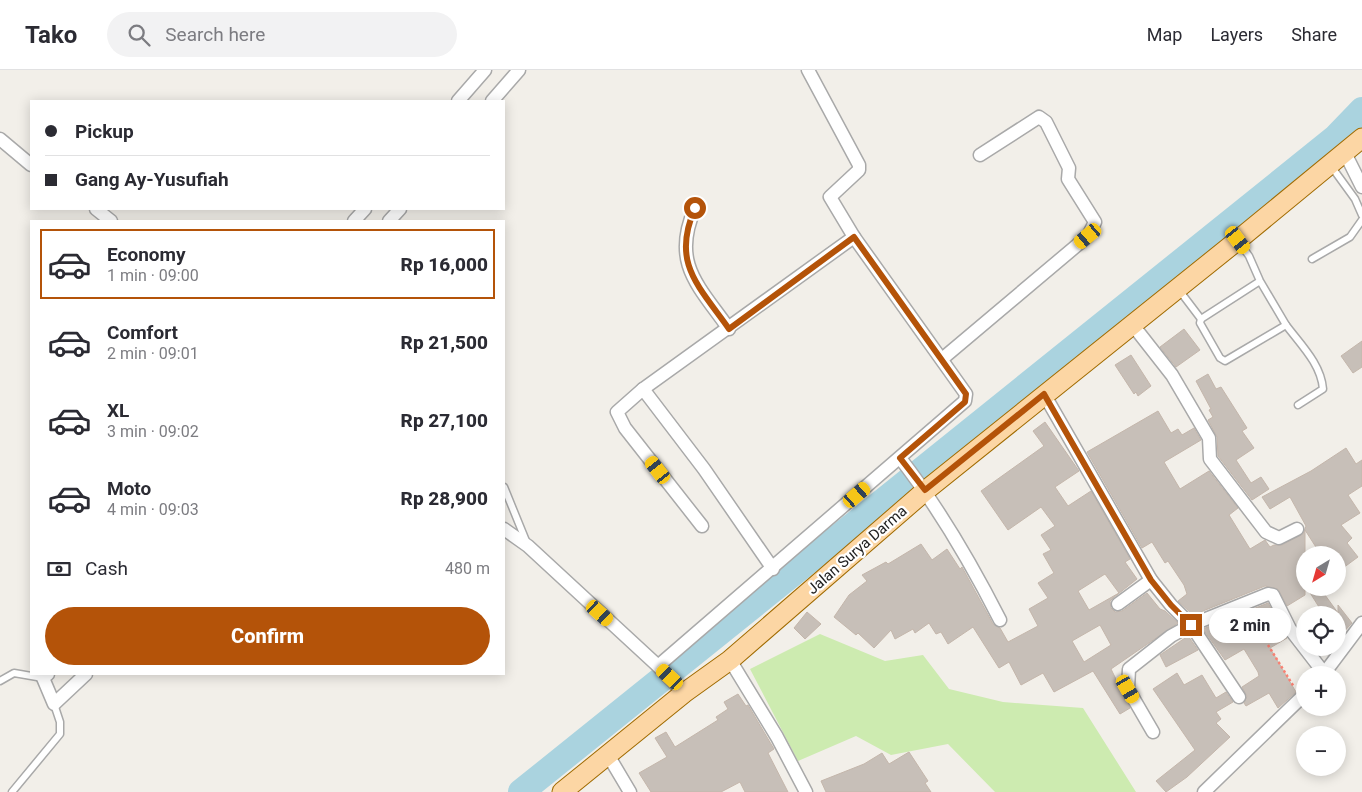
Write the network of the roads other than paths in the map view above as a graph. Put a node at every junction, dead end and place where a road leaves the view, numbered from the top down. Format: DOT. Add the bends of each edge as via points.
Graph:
graph roads {
  1 [pos="485,70"];
  2 [pos="519,70"];
  3 [pos="808,70"];
  4 [pos="459,100"];
  5 [pos="493,100"];
  6 [pos="1362,138"];
  7 [pos="0,139"];
  8 [pos="980,155"];
  9 [pos="1338,159"];
  10 [pos="30,164"];
  11 [pos="1362,187"];
  12 [pos="695,208"];
  13 [pos="97,210"];
  14 [pos="364,210"];
  15 [pos="399,210"];
  16 [pos="1362,214"];
  17 [pos="110,220"];
  18 [pos="355,220"];
  19 [pos="390,220"];
  20 [pos="1362,220"];
  21 [pos="854,237"];
  22 [pos="1238,240"];
  23 [pos="1312,259"];
  24 [pos="1260,281"];
  25 [pos="1178,288"];
  26 [pos="1201,319"];
  27 [pos="1132,324"];
  28 [pos="1286,325"];
  29 [pos="729,329"];
  30 [pos="942,359"];
  31 [pos="643,389"];
  32 [pos="1044,394"];
  33 [pos="1298,405"];
  34 [pos="903,462"];
  35 [pos="922,487"];
  36 [pos="505,489"];
  37 [pos="702,526"];
  38 [pos="1297,528"];
  39 [pos="505,530"];
  40 [pos="528,546"];
  41 [pos="773,569"];
  42 [pos="1151,580"];
  43 [pos="1118,604"];
  44 [pos="1000,620"];
  45 [pos="1362,623"];
  46 [pos="1191,625"];
  47 [pos="730,660"];
  48 [pos="1317,666"];
  49 [pos="1329,666"];
  50 [pos="659,667"];
  51 [pos="30,675"];
  52 [pos="85,675"];
  53 [pos="45,676"];
  54 [pos="0,682"];
  55 [pos="682,690"];
  56 [pos="1239,697"];
  57 [pos="54,704"];
  58 [pos="1296,704"];
  59 [pos="1153,732"];
  60 [pos="608,755"];
  61 [pos="12,792"];
  62 [pos="562,792"];
  63 [pos="630,792"];
  64 [pos="806,792"];
  65 [pos="1204,792"];
  1 -- 4 [label="street"];
  2 -- 5 [label="street"];
  3 -- 21 [label="street" via="859,165 859,170 830,197"];
  6 -- 9 [label="main road, Jalan Surya Darma"];
  7 -- 10 [label="street"];
  8 -- 30 [label="street" via="1039,116 1046,122 1069,168 1068,179 1095,222 1088,236"];
  9 -- 11 [label="street"];
  9 -- 16 [label="lane"];
  9 -- 22 [label="main road, Jalan Surya Darma"];
  12 -- 29 [label="street" via="684,240 686,260 693,279"];
  13 -- 17 [label="street"];
  14 -- 18 [label="street"];
  15 -- 19 [label="street"];
  20 -- 23 [label="lane" via="1350,237"];
  21 -- 29 [label="street"];
  21 -- 30 [label="street"];
  22 -- 24 [label="lane"];
  22 -- 25 [label="main road, Jalan Surya Darma"];
  24 -- 26 [label="lane"];
  24 -- 28 [label="lane"];
  25 -- 26 [label="lane"];
  25 -- 27 [label="main road, Jalan Surya Darma"];
  26 -- 28 [label="lane" via="1200,323 1220,358 1226,361"];
  27 -- 32 [label="main road, Jalan Surya Darma"];
  27 -- 38 [label="street" via="1172,375 1209,438 1210,459 1266,532 1280,538"];
  28 -- 33 [label="lane" via="1318,368 1322,380 1323,389"];
  29 -- 31 [label="street"];
  30 -- 34 [label="street" via="966,394 965,402"];
  31 -- 37 [label="street" via="617,412"];
  31 -- 41 [label="street" via="704,469"];
  32 -- 35 [label="main road, Jalan Surya Darma"];
  32 -- 42 [label="street"];
  34 -- 35 [label="street"];
  34 -- 41 [label="street"];
  35 -- 44 [label="street" via="974,569"];
  35 -- 47 [label="main road, Jalan Surya Darma"];
  36 -- 40 [label="lane"];
  39 -- 40 [label="street"];
  40 -- 50 [label="street"];
  41 -- 50 [label="street"];
  42 -- 43 [label="street"];
  42 -- 46 [label="street"];
  45 -- 49 [label="street"];
  46 -- 48 [label="street" via="1250,600 1273,595 1290,629"];
  46 -- 56 [label="street"];
  46 -- 59 [label="street" via="1129,669 1128,689"];
  47 -- 55 [label="main road, Jalan Surya Darma"];
  47 -- 64 [label="street" via="778,737"];
  50 -- 55 [label="street"];
  51 -- 54 [label="lane" via="14,673"];
  52 -- 57 [label="street"];
  53 -- 57 [label="street"];
  55 -- 60 [label="main road, Jalan Surya Darma"];
  57 -- 61 [label="lane" via="60,734"];
  58 -- 65 [label="street"];
  60 -- 62 [label="main road, Jalan Surya Darma"];
  60 -- 63 [label="street"];
}
